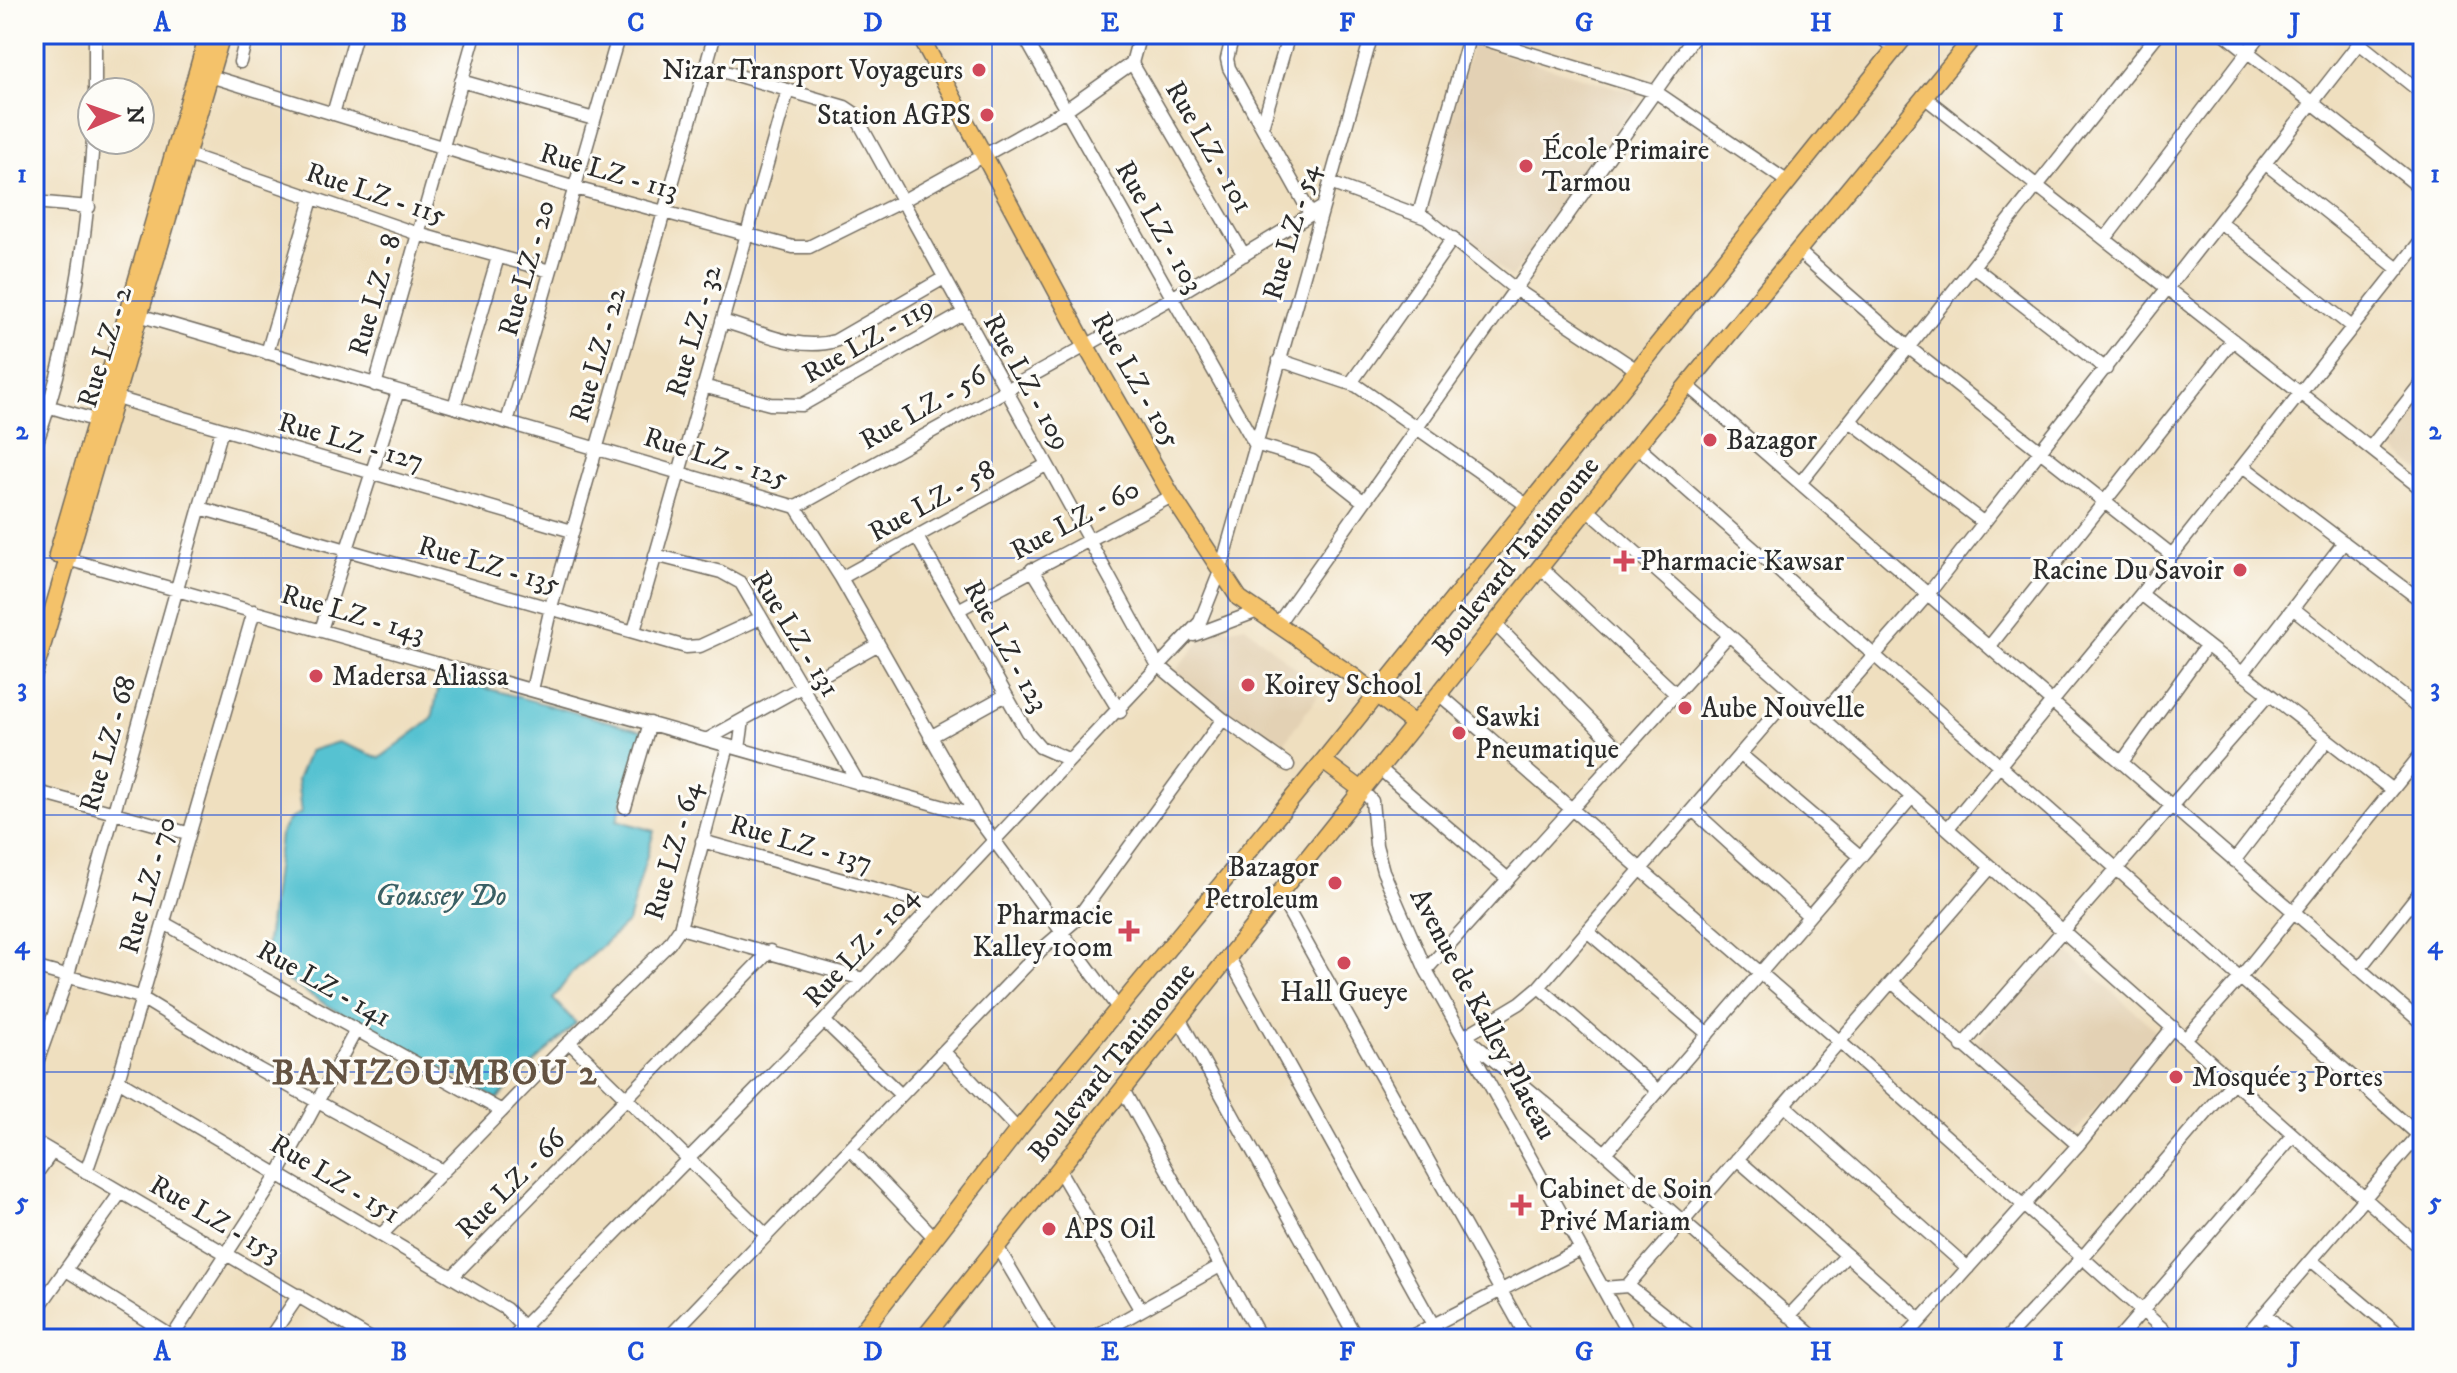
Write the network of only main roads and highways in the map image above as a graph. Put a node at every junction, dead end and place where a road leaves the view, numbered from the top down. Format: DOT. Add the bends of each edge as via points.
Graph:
graph roads {
  1 [pos="208,34"];
  2 [pos="222,34"];
  3 [pos="919,34"];
  4 [pos="1907,34"];
  5 [pos="1976,34"];
  6 [pos="106,424"];
  7 [pos="62,558"];
  8 [pos="34,637"];
  9 [pos="34,674"];
  10 [pos="1376,695"];
  11 [pos="1414,724"];
  12 [pos="1323,761"];
  13 [pos="1362,790"];
  14 [pos="856,1339"];
  15 [pos="923,1339"];
  1 -- 6 [label="main road, Rue LZ - 2"];
  2 -- 6 [label="main road, Rue LZ - 2"];
  3 -- 10 [label="main road, Rue LZ - 105" via="1086,346 1172,496 1239,598"];
  4 -- 10 [label="main road, Boulevard Tanimoune"];
  5 -- 11 [label="main road, Boulevard Tanimoune"];
  6 -- 7 [label="main road, Rue LZ - 2"];
  7 -- 8 [label="main road, Rue LZ - 2"];
  7 -- 9 [label="main road, Rue LZ - 2"];
  10 -- 11 [label="main road, Rue LZ - 105"];
  10 -- 12 [label="main road, Boulevard Tanimoune"];
  11 -- 13 [label="main road, Boulevard Tanimoune"];
  12 -- 13 [label="main road"];
  12 -- 14 [label="main road, Boulevard Tanimoune" via="1018,1130"];
  13 -- 15 [label="main road, Boulevard Tanimoune"];
}
